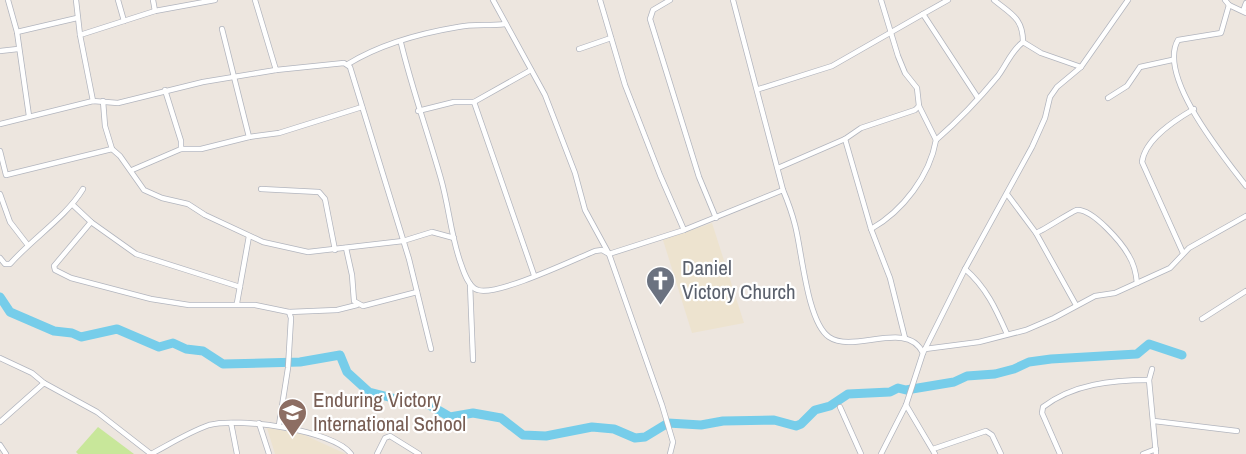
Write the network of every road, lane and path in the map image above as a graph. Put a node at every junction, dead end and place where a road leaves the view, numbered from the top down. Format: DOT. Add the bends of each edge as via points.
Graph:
graph roads {
  1 [pos="8,0"];
  2 [pos="76,0"];
  3 [pos="118,0"];
  4 [pos="153,0"];
  5 [pos="214,0"];
  6 [pos="255,0"];
  7 [pos="493,0"];
  8 [pos="600,0"];
  9 [pos="670,0"];
  10 [pos="734,0"];
  11 [pos="881,0"];
  12 [pos="948,0"];
  13 [pos="994,0"];
  14 [pos="1128,0"];
  15 [pos="1225,0"];
  16 [pos="1246,3"];
  17 [pos="1229,5"];
  18 [pos="155,11"];
  19 [pos="1244,12"];
  20 [pos="923,14"];
  21 [pos="77,18"];
  22 [pos="124,21"];
  23 [pos="505,24"];
  24 [pos="222,29"];
  25 [pos="17,32"];
  26 [pos="892,32"];
  27 [pos="80,35"];
  28 [pos="611,38"];
  29 [pos="1023,42"];
  30 [pos="401,43"];
  31 [pos="18,49"];
  32 [pos="579,49"];
  33 [pos="0,51"];
  34 [pos="1172,60"];
  35 [pos="348,64"];
  36 [pos="1081,67"];
  37 [pos="276,70"];
  38 [pos="531,70"];
  39 [pos="235,79"];
  40 [pos="759,89"];
  41 [pos="165,90"];
  42 [pos="978,98"];
  43 [pos="1108,98"];
  44 [pos="93,101"];
  45 [pos="103,101"];
  46 [pos="474,102"];
  47 [pos="362,106"];
  48 [pos="919,106"];
  49 [pos="1194,110"];
  50 [pos="418,111"];
  51 [pos="29,116"];
  52 [pos="0,124"];
  53 [pos="249,137"];
  54 [pos="845,140"];
  55 [pos="936,140"];
  56 [pos="112,149"];
  57 [pos="181,149"];
  58 [pos="0,151"];
  59 [pos="778,168"];
  60 [pos="132,171"];
  61 [pos="6,176"];
  62 [pos="0,177"];
  63 [pos="1246,186"];
  64 [pos="83,189"];
  65 [pos="261,189"];
  66 [pos="783,190"];
  67 [pos="0,194"];
  68 [pos="1008,194"];
  69 [pos="73,205"];
  70 [pos="1246,216"];
  71 [pos="716,218"];
  72 [pos="91,222"];
  73 [pos="871,229"];
  74 [pos="684,230"];
  75 [pos="1036,233"];
  76 [pos="249,236"];
  77 [pos="454,238"];
  78 [pos="403,241"];
  79 [pos="27,244"];
  80 [pos="346,248"];
  81 [pos="335,250"];
  82 [pos="1183,253"];
  83 [pos="609,254"];
  84 [pos="0,258"];
  85 [pos="965,269"];
  86 [pos="534,275"];
  87 [pos="1137,283"];
  88 [pos="470,284"];
  89 [pos="240,286"];
  90 [pos="1246,291"];
  91 [pos="417,292"];
  92 [pos="237,303"];
  93 [pos="357,304"];
  94 [pos="1076,306"];
  95 [pos="289,312"];
  96 [pos="1202,319"];
  97 [pos="1007,334"];
  98 [pos="905,338"];
  99 [pos="431,349"];
  100 [pos="924,351"];
  101 [pos="0,358"];
  102 [pos="473,360"];
  103 [pos="1152,369"];
  104 [pos="1149,380"];
  105 [pos="44,383"];
  106 [pos="906,405"];
  107 [pos="840,407"];
  108 [pos="1154,421"];
  109 [pos="0,422"];
  110 [pos="231,423"];
  111 [pos="259,423"];
  112 [pos="279,425"];
  113 [pos="1237,431"];
  114 [pos="0,444"];
  115 [pos="1156,451"];
  116 [pos="934,452"];
  117 [pos="6,454"];
  118 [pos="151,454"];
  119 [pos="237,454"];
  120 [pos="269,454"];
  121 [pos="351,454"];
  122 [pos="377,454"];
  123 [pos="419,454"];
  124 [pos="670,454"];
  125 [pos="861,454"];
  126 [pos="881,454"];
  127 [pos="1001,454"];
  128 [pos="1060,454"];
  129 [pos="1143,454"];
  1 -- 25 [label="street"];
  2 -- 21 [label="street"];
  3 -- 22 [label="street"];
  4 -- 18 [label="street"];
  5 -- 18 [label="street"];
  6 -- 37 [label="street"];
  7 -- 23 [label="street"];
  8 -- 28 [label="street"];
  9 -- 71 [label="street" via="652,10 650,19 699,177"];
  10 -- 40 [label="street"];
  11 -- 26 [label="street"];
  12 -- 20 [label="street"];
  13 -- 29 [label="street" via="1020,21"];
  14 -- 36 [label="street"];
  15 -- 17 [label="street"];
  16 -- 19 [label="street"];
  17 -- 19 [label="street"];
  17 -- 34 [label="street" via="1221,33 1178,40"];
  18 -- 22 [label="street"];
  20 -- 26 [label="street"];
  20 -- 42 [label="street"];
  21 -- 25 [label="street"];
  21 -- 27 [label="street"];
  22 -- 27 [label="street"];
  23 -- 30 [label="street" via="460,26"];
  23 -- 38 [label="street"];
  24 -- 39 [label="street"];
  25 -- 31 [label="street"];
  26 -- 40 [label="street" via="832,66"];
  26 -- 48 [label="street" via="905,73 917,88"];
  27 -- 44 [label="street"];
  28 -- 32 [label="street"];
  28 -- 74 [label="street" via="625,86"];
  29 -- 36 [label="street"];
  29 -- 42 [label="street"];
  30 -- 35 [label="street"];
  30 -- 50 [label="street"];
  31 -- 33 [label="street"];
  31 -- 51 [label="street"];
  34 -- 43 [label="street" via="1140,67 1127,86"];
  34 -- 49 [label="street" via="1180,87"];
  35 -- 37 [label="street"];
  35 -- 47 [label="street"];
  36 -- 68 [label="street" via="1050,96 1045,118"];
  37 -- 39 [label="street"];
  38 -- 46 [label="street"];
  38 -- 83 [label="street" via="549,106 585,210"];
  39 -- 41 [label="street"];
  39 -- 53 [label="street"];
  40 -- 59 [label="street"];
  41 -- 45 [label="street" via="118,103"];
  41 -- 57 [label="street" via="182,141"];
  42 -- 55 [label="street" via="974,107 962,113"];
  44 -- 45 [label="street"];
  44 -- 51 [label="street"];
  45 -- 56 [label="street"];
  46 -- 50 [label="street" via="454,102"];
  46 -- 86 [label="street"];
  47 -- 53 [label="street" via="279,133"];
  47 -- 78 [label="street"];
  48 -- 54 [label="street" via="861,128"];
  48 -- 55 [label="street"];
  49 -- 63 [label="street" via="1203,129"];
  49 -- 82 [label="street" via="1161,133 1143,154 1142,162"];
  50 -- 77 [label="street" via="441,178"];
  51 -- 52 [label="street"];
  53 -- 57 [label="street" via="201,149"];
  54 -- 59 [label="street"];
  54 -- 73 [label="street"];
  55 -- 73 [label="street" via="925,172 911,193 886,221"];
  56 -- 60 [label="street"];
  56 -- 61 [label="street"];
  57 -- 60 [label="street"];
  58 -- 61 [label="street"];
  59 -- 66 [label="street"];
  60 -- 76 [label="street" via="150,194 188,204"];
  61 -- 62 [label="street"];
  64 -- 69 [label="street"];
  65 -- 81 [label="street" via="319,192 325,200"];
  66 -- 71 [label="street"];
  66 -- 98 [label="street" via="796,226 813,308 830,339"];
  67 -- 79 [label="street" via="10,222"];
  68 -- 75 [label="street"];
  68 -- 85 [label="street"];
  69 -- 72 [label="street"];
  69 -- 79 [label="street"];
  70 -- 82 [label="street"];
  71 -- 74 [label="street"];
  72 -- 89 [label="street" via="136,254"];
  72 -- 92 [label="street" via="54,266 56,270 71,278 151,299 189,305"];
  73 -- 98 [label="street" via="890,278"];
  74 -- 83 [label="street"];
  75 -- 87 [label="street" via="1071,212 1085,212 1098,220 1129,254"];
  75 -- 94 [label="street"];
  76 -- 81 [label="street" via="295,250"];
  76 -- 89 [label="street"];
  77 -- 78 [label="street" via="432,232"];
  77 -- 88 [label="street"];
  78 -- 80 [label="street"];
  78 -- 91 [label="street"];
  79 -- 84 [label="street" via="10,264"];
  80 -- 81 [label="street"];
  80 -- 93 [label="street"];
  82 -- 87 [label="street" via="1170,268"];
  83 -- 86 [label="street" via="595,251"];
  83 -- 124 [label="street" via="674,447"];
  85 -- 97 [label="street" via="990,297"];
  85 -- 100 [label="street"];
  86 -- 88 [label="street" via="490,291 477,290"];
  87 -- 94 [label="street"];
  88 -- 102 [label="street"];
  89 -- 92 [label="street"];
  90 -- 96 [label="street"];
  91 -- 93 [label="street" via="363,306"];
  91 -- 99 [label="street"];
  92 -- 95 [label="street"];
  93 -- 95 [label="street" via="337,310"];
  94 -- 97 [label="street" via="1026,330"];
  95 -- 112 [label="street" via="288,368"];
  97 -- 100 [label="street"];
  98 -- 100 [label="street"];
  100 -- 106 [label="street"];
  101 -- 105 [label="street"];
  103 -- 104 [label="street"];
  104 -- 108 [label="street"];
  104 -- 128 [label="street" via="1125,380 1067,391 1043,407"];
  105 -- 109 [label="street"];
  105 -- 118 [label="street" via="97,412"];
  106 -- 116 [label="street"];
  106 -- 126 [label="street"];
  107 -- 125 [label="street"];
  108 -- 113 [label="street"];
  108 -- 115 [label="street"];
  110 -- 111 [label="street"];
  110 -- 118 [label="street" via="210,425"];
  110 -- 119 [label="street"];
  111 -- 112 [label="street"];
  111 -- 120 [label="street"];
  112 -- 121 [label="street" via="323,438"];
  114 -- 117 [label="street"];
  115 -- 129 [label="street"];
  116 -- 127 [label="street" via="986,431"];
  122 -- 123 [label="street" via="390,436"];
}
